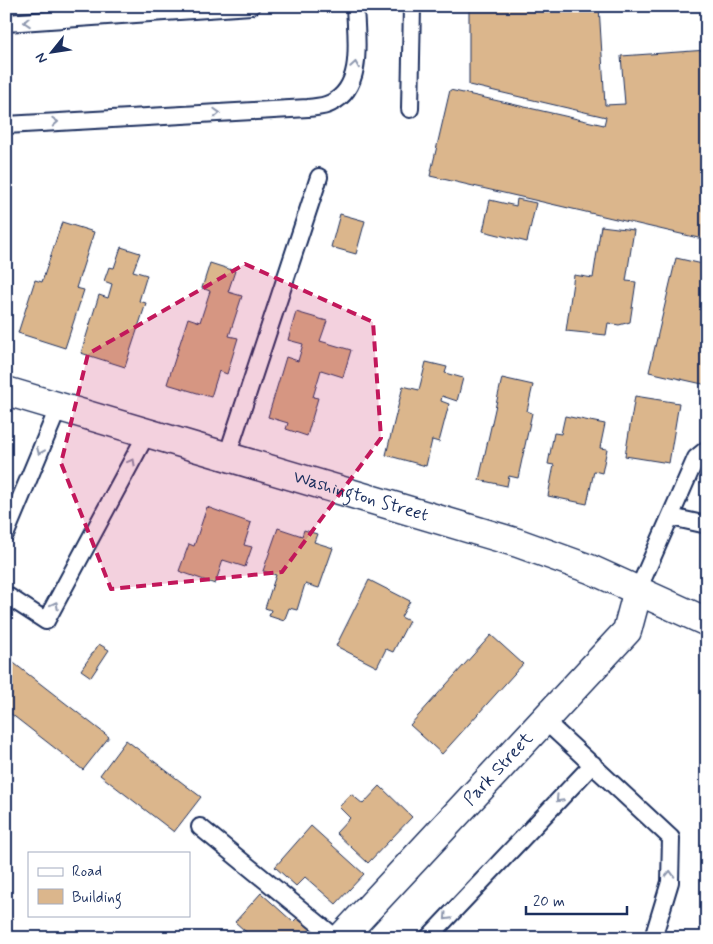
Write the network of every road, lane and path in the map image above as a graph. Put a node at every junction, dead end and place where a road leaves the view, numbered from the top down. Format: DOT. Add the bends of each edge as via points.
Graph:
graph roads {
  1 [pos="251,6"];
  2 [pos="355,6"];
  3 [pos="412,6"];
  4 [pos="6,24"];
  5 [pos="410,109"];
  6 [pos="6,125"];
  7 [pos="319,177"];
  8 [pos="6,391"];
  9 [pos="59,406"];
  10 [pos="147,433"];
  11 [pos="707,449"];
  12 [pos="227,456"];
  13 [pos="671,517"];
  14 [pos="707,525"];
  15 [pos="6,533"];
  16 [pos="638,590"];
  17 [pos="6,595"];
  18 [pos="707,622"];
  19 [pos="544,720"];
  20 [pos="593,764"];
  21 [pos="200,827"];
  22 [pos="336,938"];
  23 [pos="341,938"];
  24 [pos="428,938"];
  25 [pos="653,938"];
  1 -- 4 [label="lane, one-way"];
  6 -- 2 [label="lane, one-way" via="308,108 330,104 341,97 350,85 355,70"];
  3 -- 5 [label="lane"];
  7 -- 12 [label="lane"];
  8 -- 9 [label="main road, Washington Street"];
  9 -- 10 [label="main road, Washington Street"];
  9 -- 15 [label="lane, one-way"];
  10 -- 12 [label="main road, Washington Street"];
  17 -- 10 [label="lane, one-way" via="46,621"];
  11 -- 13 [label="lane" via="696,458"];
  12 -- 16 [label="main road, Washington Street" via="518,543"];
  13 -- 14 [label="lane"];
  13 -- 16 [label="lane"];
  16 -- 18 [label="main road, Washington Street"];
  16 -- 19 [label="main road, Park Street" via="627,631"];
  19 -- 20 [label="lane"];
  19 -- 23 [label="main road, Park Street"];
  20 -- 24 [label="lane, one-way"];
  25 -- 20 [label="lane, one-way" via="670,882 671,838"];
  21 -- 22 [label="lane"];
}
